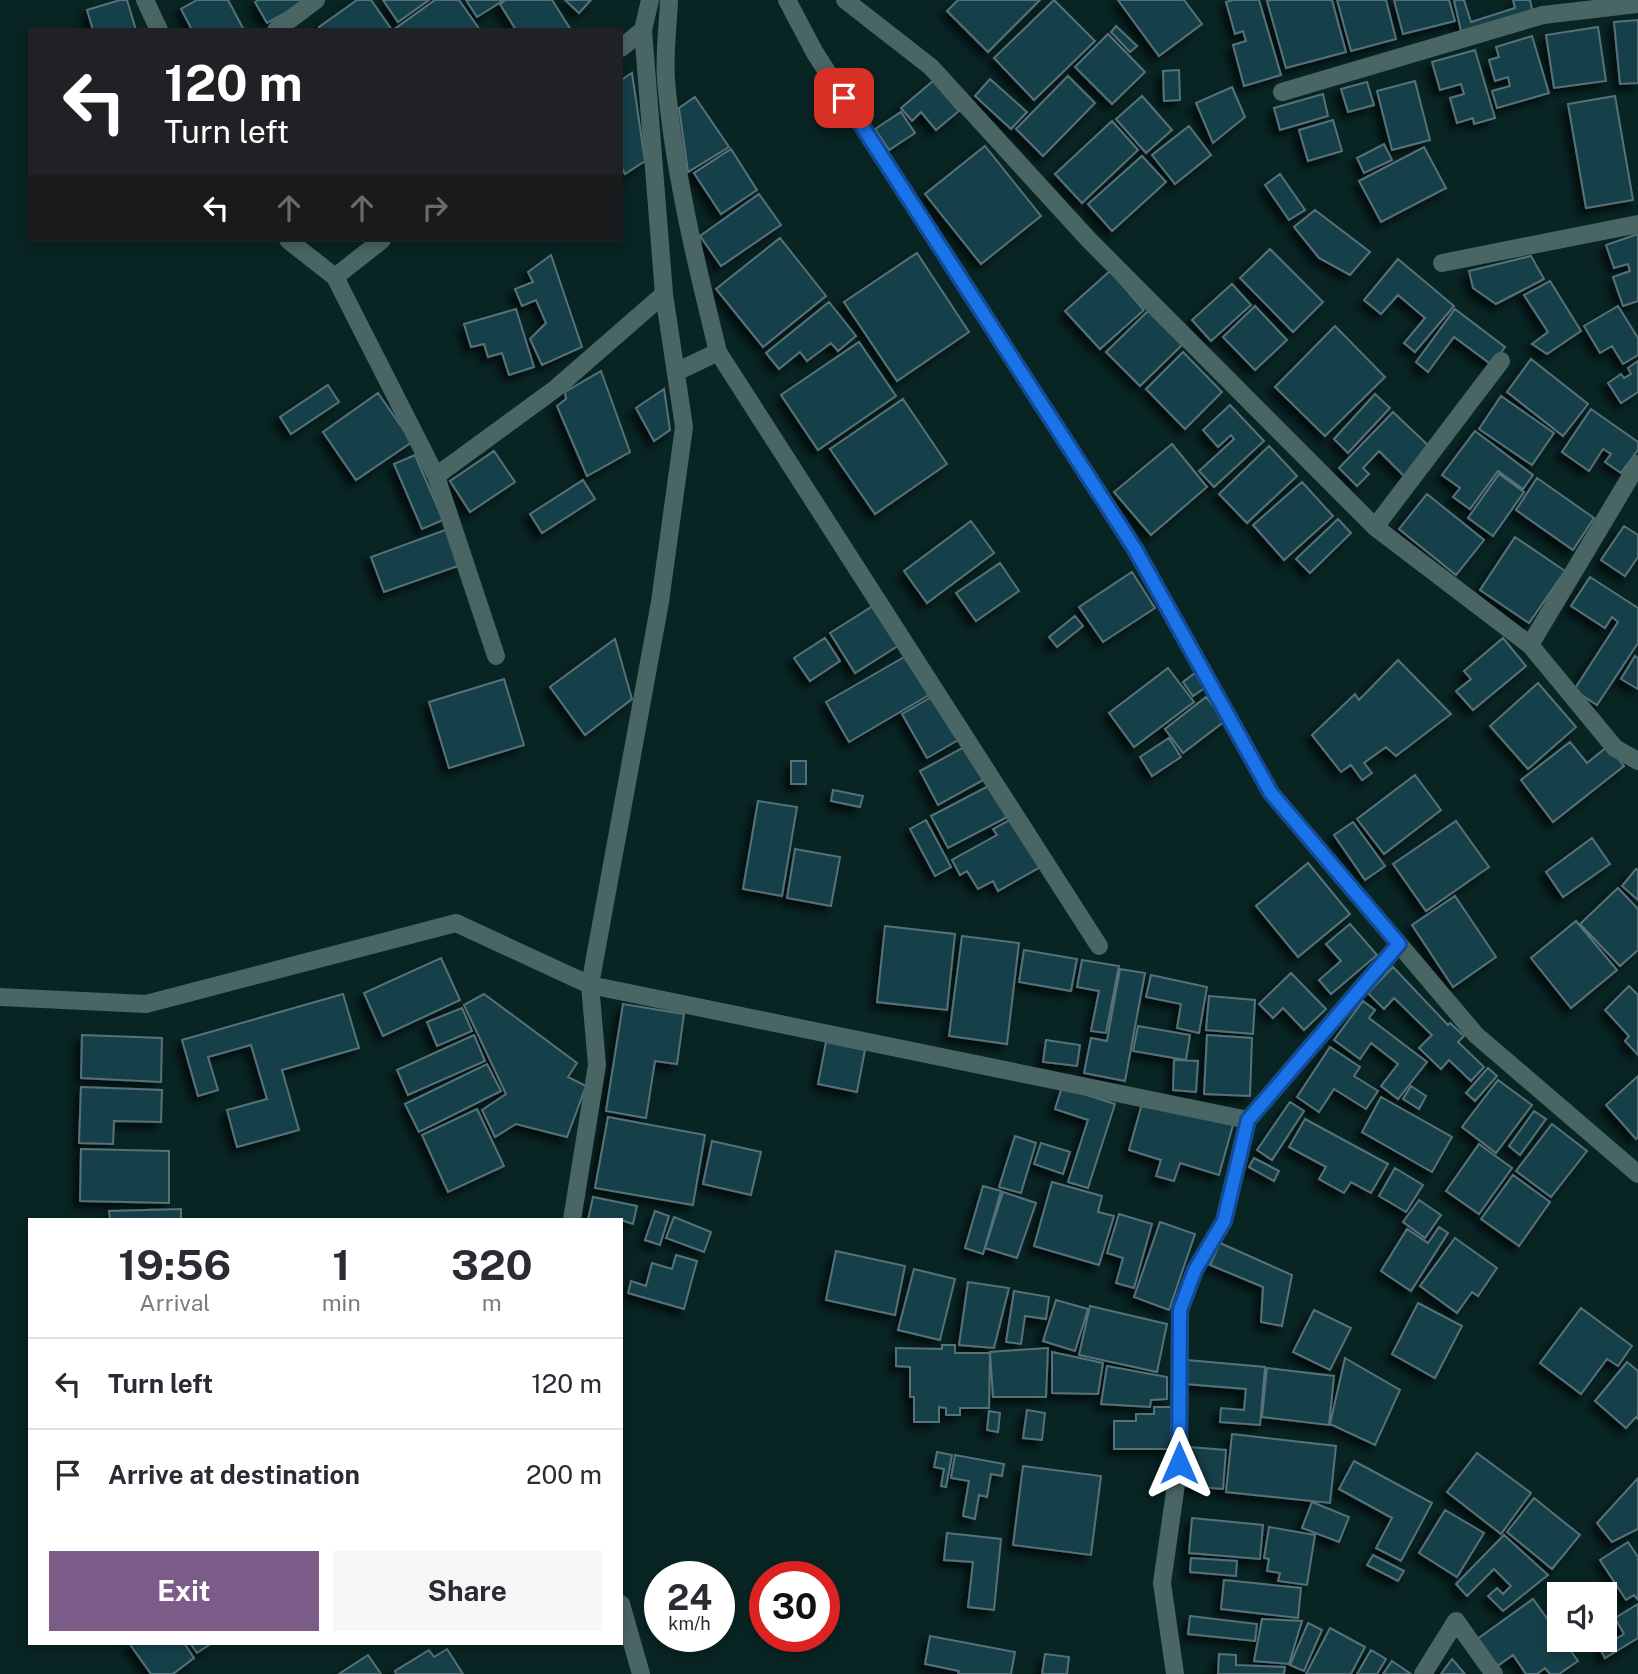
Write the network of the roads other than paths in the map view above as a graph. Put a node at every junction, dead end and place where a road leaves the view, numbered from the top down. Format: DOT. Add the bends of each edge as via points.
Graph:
graph roads {
  1 [pos="145,0"];
  2 [pos="316,0"];
  3 [pos="650,0"];
  4 [pos="669,0"];
  5 [pos="787,0"];
  6 [pos="845,0"];
  7 [pos="1638,4"];
  8 [pos="158,28"];
  9 [pos="279,28"];
  10 [pos="643,30"];
  11 [pos="623,46"];
  12 [pos="1282,92"];
  13 [pos="1638,224"];
  14 [pos="291,242"];
  15 [pos="379,242"];
  16 [pos="1443,263"];
  17 [pos="335,277"];
  18 [pos="664,294"];
  19 [pos="718,352"];
  20 [pos="1501,361"];
  21 [pos="676,372"];
  22 [pos="1638,464"];
  23 [pos="436,476"];
  24 [pos="1375,527"];
  25 [pos="1530,646"];
  26 [pos="496,656"];
  27 [pos="1638,761"];
  28 [pos="1399,944"];
  29 [pos="1099,946"];
  30 [pos="590,985"];
  31 [pos="0,997"];
  32 [pos="1248,1120"];
  33 [pos="1638,1174"];
  34 [pos="572,1218"];
  35 [pos="623,1611"];
  36 [pos="641,1674"];
  37 [pos="1175,1674"];
  38 [pos="1423,1674"];
  39 [pos="1494,1674"];
  1 -- 8 [label="street"];
  2 -- 9 [label="street"];
  3 -- 10 [label="street"];
  4 -- 19 [label="street" via="666,78 679,177"];
  5 -- 28 [label="street" via="815,53 1135,549 1271,793"];
  6 -- 24 [label="street" via="931,66 1089,240"];
  7 -- 12 [label="street" via="1543,15"];
  10 -- 11 [label="street"];
  10 -- 18 [label="street"];
  13 -- 16 [label="street"];
  14 -- 17 [label="street"];
  15 -- 17 [label="street"];
  17 -- 23 [label="street"];
  18 -- 21 [label="street"];
  18 -- 23 [label="street" via="555,389"];
  19 -- 21 [label="street"];
  19 -- 29 [label="street"];
  20 -- 24 [label="street"];
  21 -- 30 [label="street" via="684,426 660,602"];
  22 -- 25 [label="street"];
  23 -- 26 [label="street"];
  24 -- 25 [label="street"];
  25 -- 27 [label="street" via="1615,748"];
  28 -- 32 [label="street"];
  28 -- 33 [label="street" via="1476,1035"];
  30 -- 31 [label="street" via="456,923 146,1004"];
  30 -- 32 [label="street"];
  30 -- 34 [label="street" via="597,1065"];
  32 -- 37 [label="street" via="1224,1221 1195,1270 1180,1310 1179,1463 1162,1583"];
  35 -- 36 [label="street"];
  38 -- 39 [label="street" via="1456,1620"];
}
